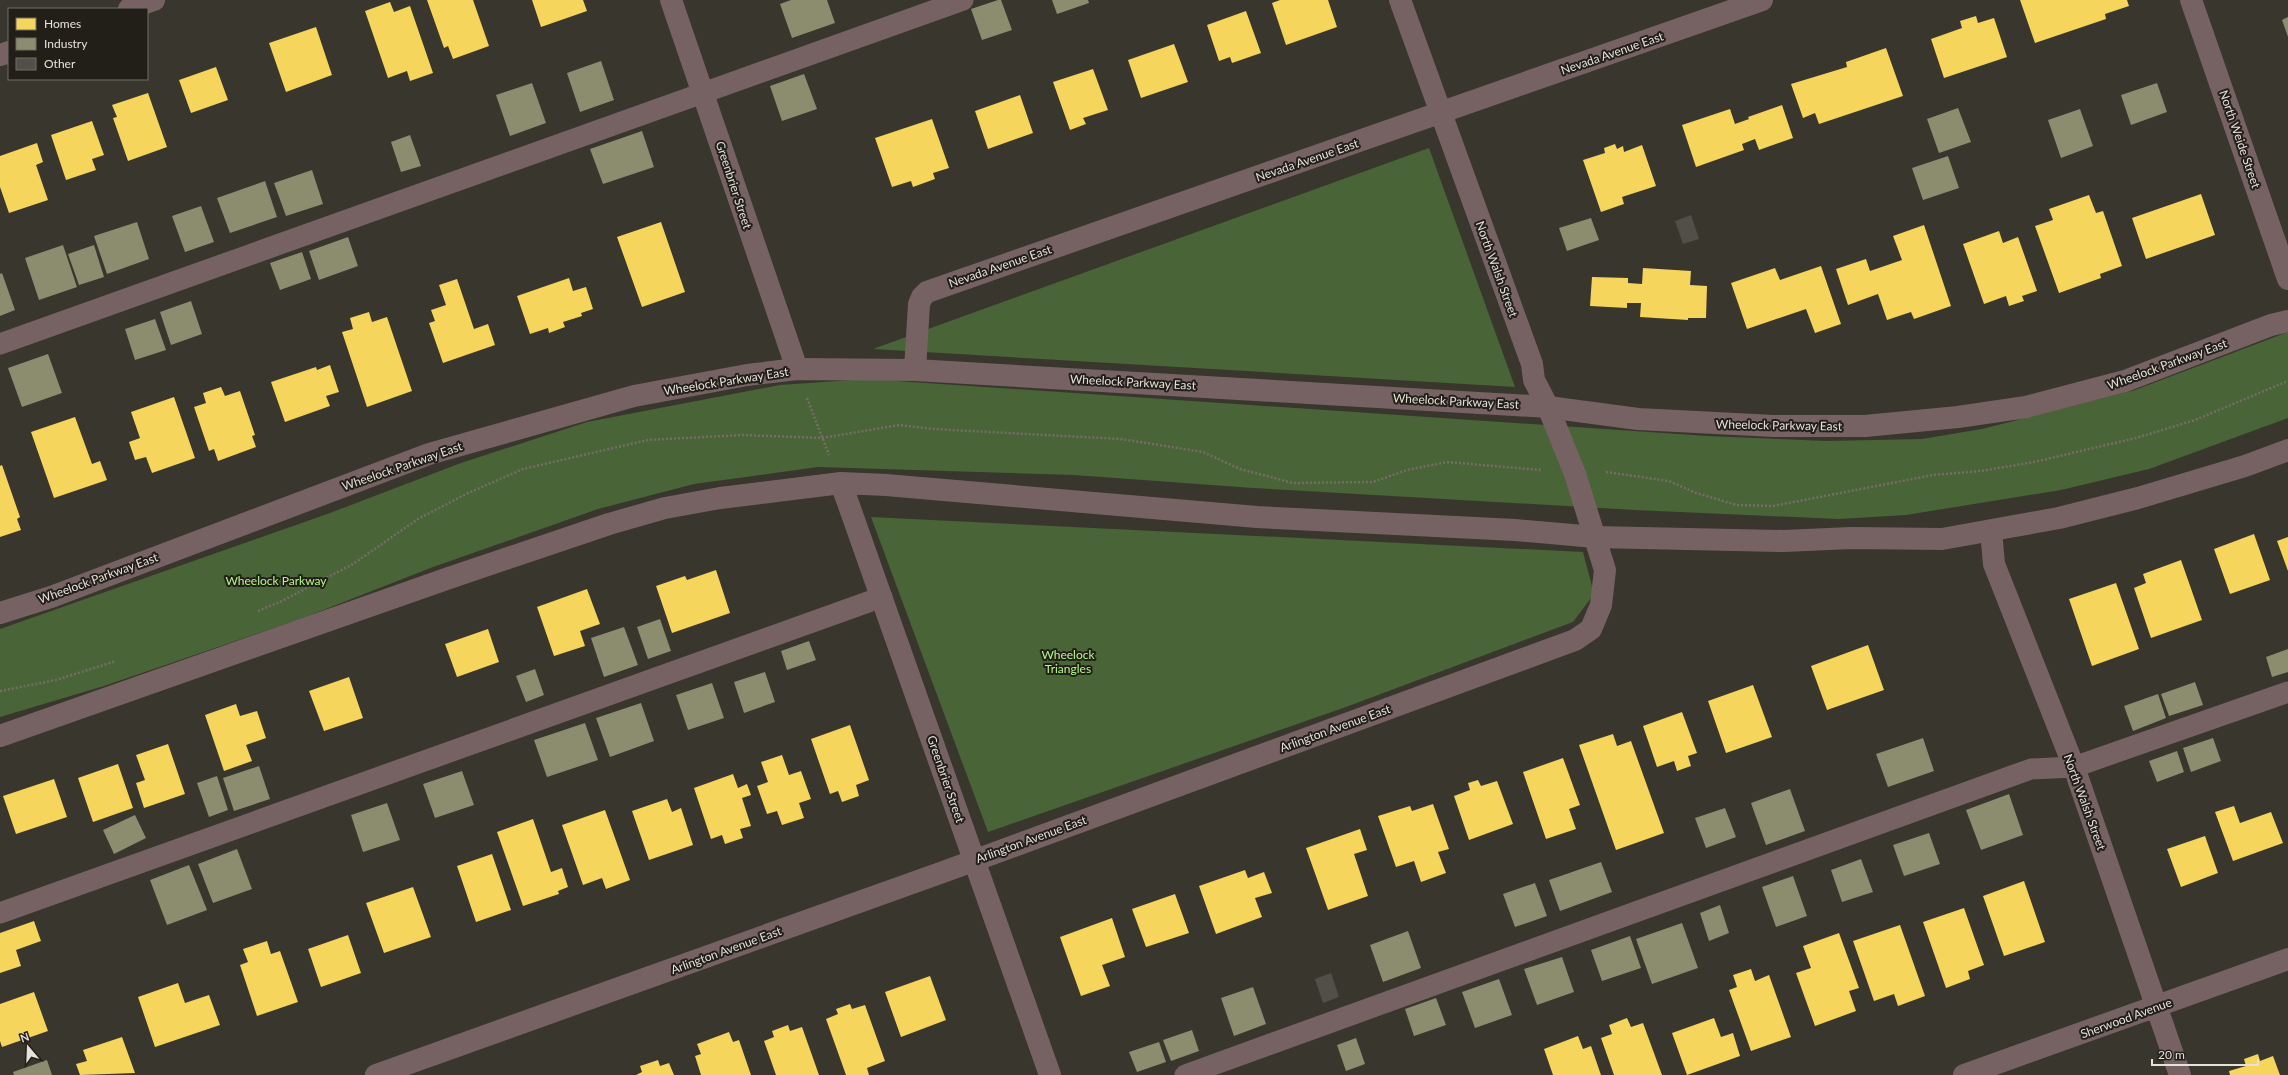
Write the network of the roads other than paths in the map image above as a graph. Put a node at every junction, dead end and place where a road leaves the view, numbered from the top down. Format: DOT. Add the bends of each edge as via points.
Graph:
graph roads {
  1 [pos="154,0"];
  2 [pos="671,0"];
  3 [pos="963,0"];
  4 [pos="1400,0"];
  5 [pos="1762,0"];
  6 [pos="2191,0"];
  7 [pos="132,8"];
  8 [pos="704,94"];
  9 [pos="1440,114"];
  10 [pos="2288,278"];
  11 [pos="2288,321"];
  12 [pos="0,344"];
  13 [pos="797,369"];
  14 [pos="915,370"];
  15 [pos="1548,407"];
  16 [pos="2288,450"];
  17 [pos="841,483"];
  18 [pos="1992,531"];
  19 [pos="1595,537"];
  20 [pos="882,597"];
  21 [pos="0,613"];
  22 [pos="2288,692"];
  23 [pos="0,736"];
  24 [pos="2074,767"];
  25 [pos="974,860"];
  26 [pos="0,913"];
  27 [pos="2288,959"];
  28 [pos="2157,1007"];
  29 [pos="376,1075"];
  30 [pos="1050,1075"];
  31 [pos="1185,1075"];
  32 [pos="1964,1075"];
  33 [pos="2180,1075"];
  1 -- 7 [label="street"];
  2 -- 8 [label="street, Greenbrier Street"];
  3 -- 8 [label="lane"];
  4 -- 9 [label="street, North Walsh Street"];
  5 -- 9 [label="street, Nevada Avenue East"];
  6 -- 10 [label="street, North Weide Street"];
  8 -- 12 [label="lane"];
  8 -- 13 [label="street, Greenbrier Street"];
  9 -- 14 [label="street, Nevada Avenue East" via="927,292 919,304"];
  9 -- 15 [label="street, North Walsh Street" via="1532,364 1534,380"];
  11 -- 15 [label="street, Wheelock Parkway East" via="2271,325 2125,381 2026,407 1958,417 1865,426 1774,426 1638,420"];
  13 -- 14 [label="street, Wheelock Parkway East"];
  13 -- 21 [label="street, Wheelock Parkway East" via="747,375 634,396 429,454 51,597"];
  14 -- 15 [label="street, Wheelock Parkway East"];
  15 -- 19 [label="street, North Walsh Street" via="1575,474"];
  16 -- 18 [label="street" via="2245,466 2138,498 2059,518"];
  17 -- 19 [label="street" via="912,486 1257,517 1515,530"];
  17 -- 20 [label="street, Greenbrier Street"];
  17 -- 23 [label="street" via="692,503 664,508 609,524"];
  18 -- 19 [label="street" via="1942,539"];
  18 -- 24 [label="street, North Walsh Street" via="1994,564"];
  19 -- 25 [label="street, Arlington Avenue East" via="1605,570 1601,606 1591,629 1575,640"];
  20 -- 25 [label="street, Greenbrier Street"];
  20 -- 26 [label="lane"];
  22 -- 24 [label="lane"];
  24 -- 28 [label="street, North Walsh Street"];
  24 -- 31 [label="lane" via="2031,769"];
  25 -- 29 [label="street, Arlington Avenue East"];
  25 -- 30 [label="street, Greenbrier Street"];
  27 -- 28 [label="street, Sherwood Avenue"];
  28 -- 32 [label="street, Sherwood Avenue"];
  28 -- 33 [label="street, North Walsh Street"];
}
